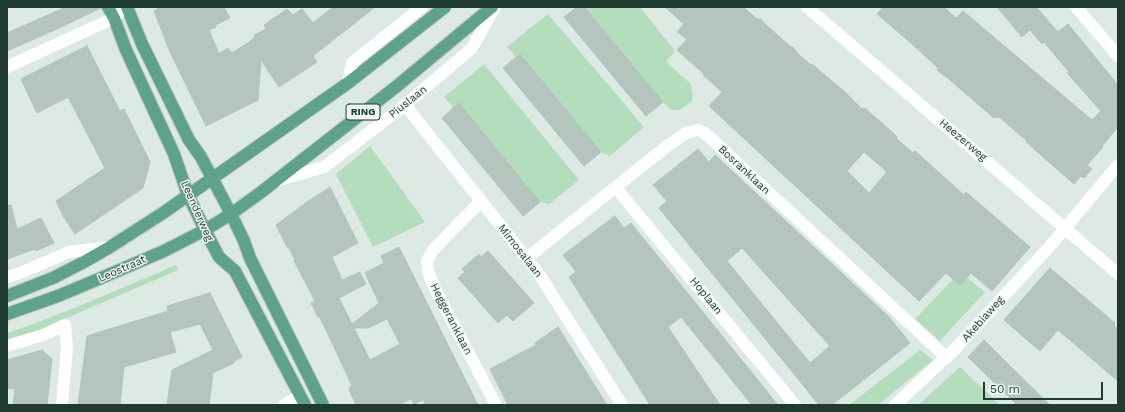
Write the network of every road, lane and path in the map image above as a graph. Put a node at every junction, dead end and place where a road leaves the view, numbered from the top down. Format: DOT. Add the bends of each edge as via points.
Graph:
graph roads {
  1 [pos="126,7"];
  2 [pos="422,7"];
  3 [pos="445,7"];
  4 [pos="492,7"];
  5 [pos="496,7"];
  6 [pos="807,7"];
  7 [pos="1076,7"];
  8 [pos="111,12"];
  9 [pos="1118,56"];
  10 [pos="7,67"];
  11 [pos="348,83"];
  12 [pos="405,105"];
  13 [pos="1118,165"];
  14 [pos="212,178"];
  15 [pos="276,180"];
  16 [pos="616,188"];
  17 [pos="188,195"];
  18 [pos="481,201"];
  19 [pos="231,214"];
  20 [pos="1065,228"];
  21 [pos="205,230"];
  22 [pos="110,247"];
  23 [pos="527,258"];
  24 [pos="1118,274"];
  25 [pos="7,277"];
  26 [pos="7,296"];
  27 [pos="7,314"];
  28 [pos="7,346"];
  29 [pos="947,358"];
  30 [pos="303,400"];
  31 [pos="62,405"];
  32 [pos="284,405"];
  33 [pos="323,405"];
  34 [pos="496,405"];
  35 [pos="622,405"];
  36 [pos="795,405"];
  37 [pos="895,405"];
  1 -- 8 [label="street"];
  1 -- 14 [label="main road" via="189,140 202,157"];
  2 -- 11 [label="street" via="352,63"];
  3 -- 11 [label="main road, RING"];
  4 -- 15 [label="main road, Piuslaan / RING" via="397,86"];
  5 -- 12 [label="street, Piuslaan" via="472,48"];
  6 -- 20 [label="street, Heezerweg"];
  7 -- 9 [label="street"];
  8 -- 10 [label="street"];
  8 -- 17 [label="main road, Leenderweg" via="174,154"];
  11 -- 14 [label="main road, RING"];
  12 -- 15 [label="street, Piuslaan" via="324,167"];
  12 -- 18 [label="street, Mimosalaan"];
  13 -- 20 [label="street, Akebiaweg"];
  14 -- 17 [label="main road, Leostraat / RING"];
  14 -- 19 [label="main road"];
  15 -- 19 [label="main road, Piuslaan / RING"];
  16 -- 23 [label="street, Bosranklaan"];
  16 -- 29 [label="street, Bosranklaan" via="686,133 697,130 705,133"];
  16 -- 36 [label="street, Hoplaan"];
  17 -- 21 [label="main road, Leenderweg"];
  17 -- 22 [label="main road, Leostraat / RING"];
  18 -- 23 [label="street, Mimosalaan"];
  18 -- 34 [label="street, Heggeranklaan" via="433,250 427,261 435,289"];
  19 -- 21 [label="main road, Leostraat / RING"];
  19 -- 33 [label="main road"];
  20 -- 24 [label="street, Heezerweg"];
  20 -- 29 [label="street, Akebiaweg"];
  21 -- 27 [label="main road, Leostraat / RING" via="101,278"];
  21 -- 30 [label="main road, Leenderweg" via="219,257 234,271"];
  22 -- 25 [label="street, Leostraat" via="69,252"];
  22 -- 26 [label="main road, Leostraat / RING" via="55,277"];
  23 -- 35 [label="street, Mimosalaan"];
  28 -- 31 [label="street" via="65,325 67,347"];
  29 -- 37 [label="street, Akebiaweg"];
  30 -- 32 [label="street"];
}
